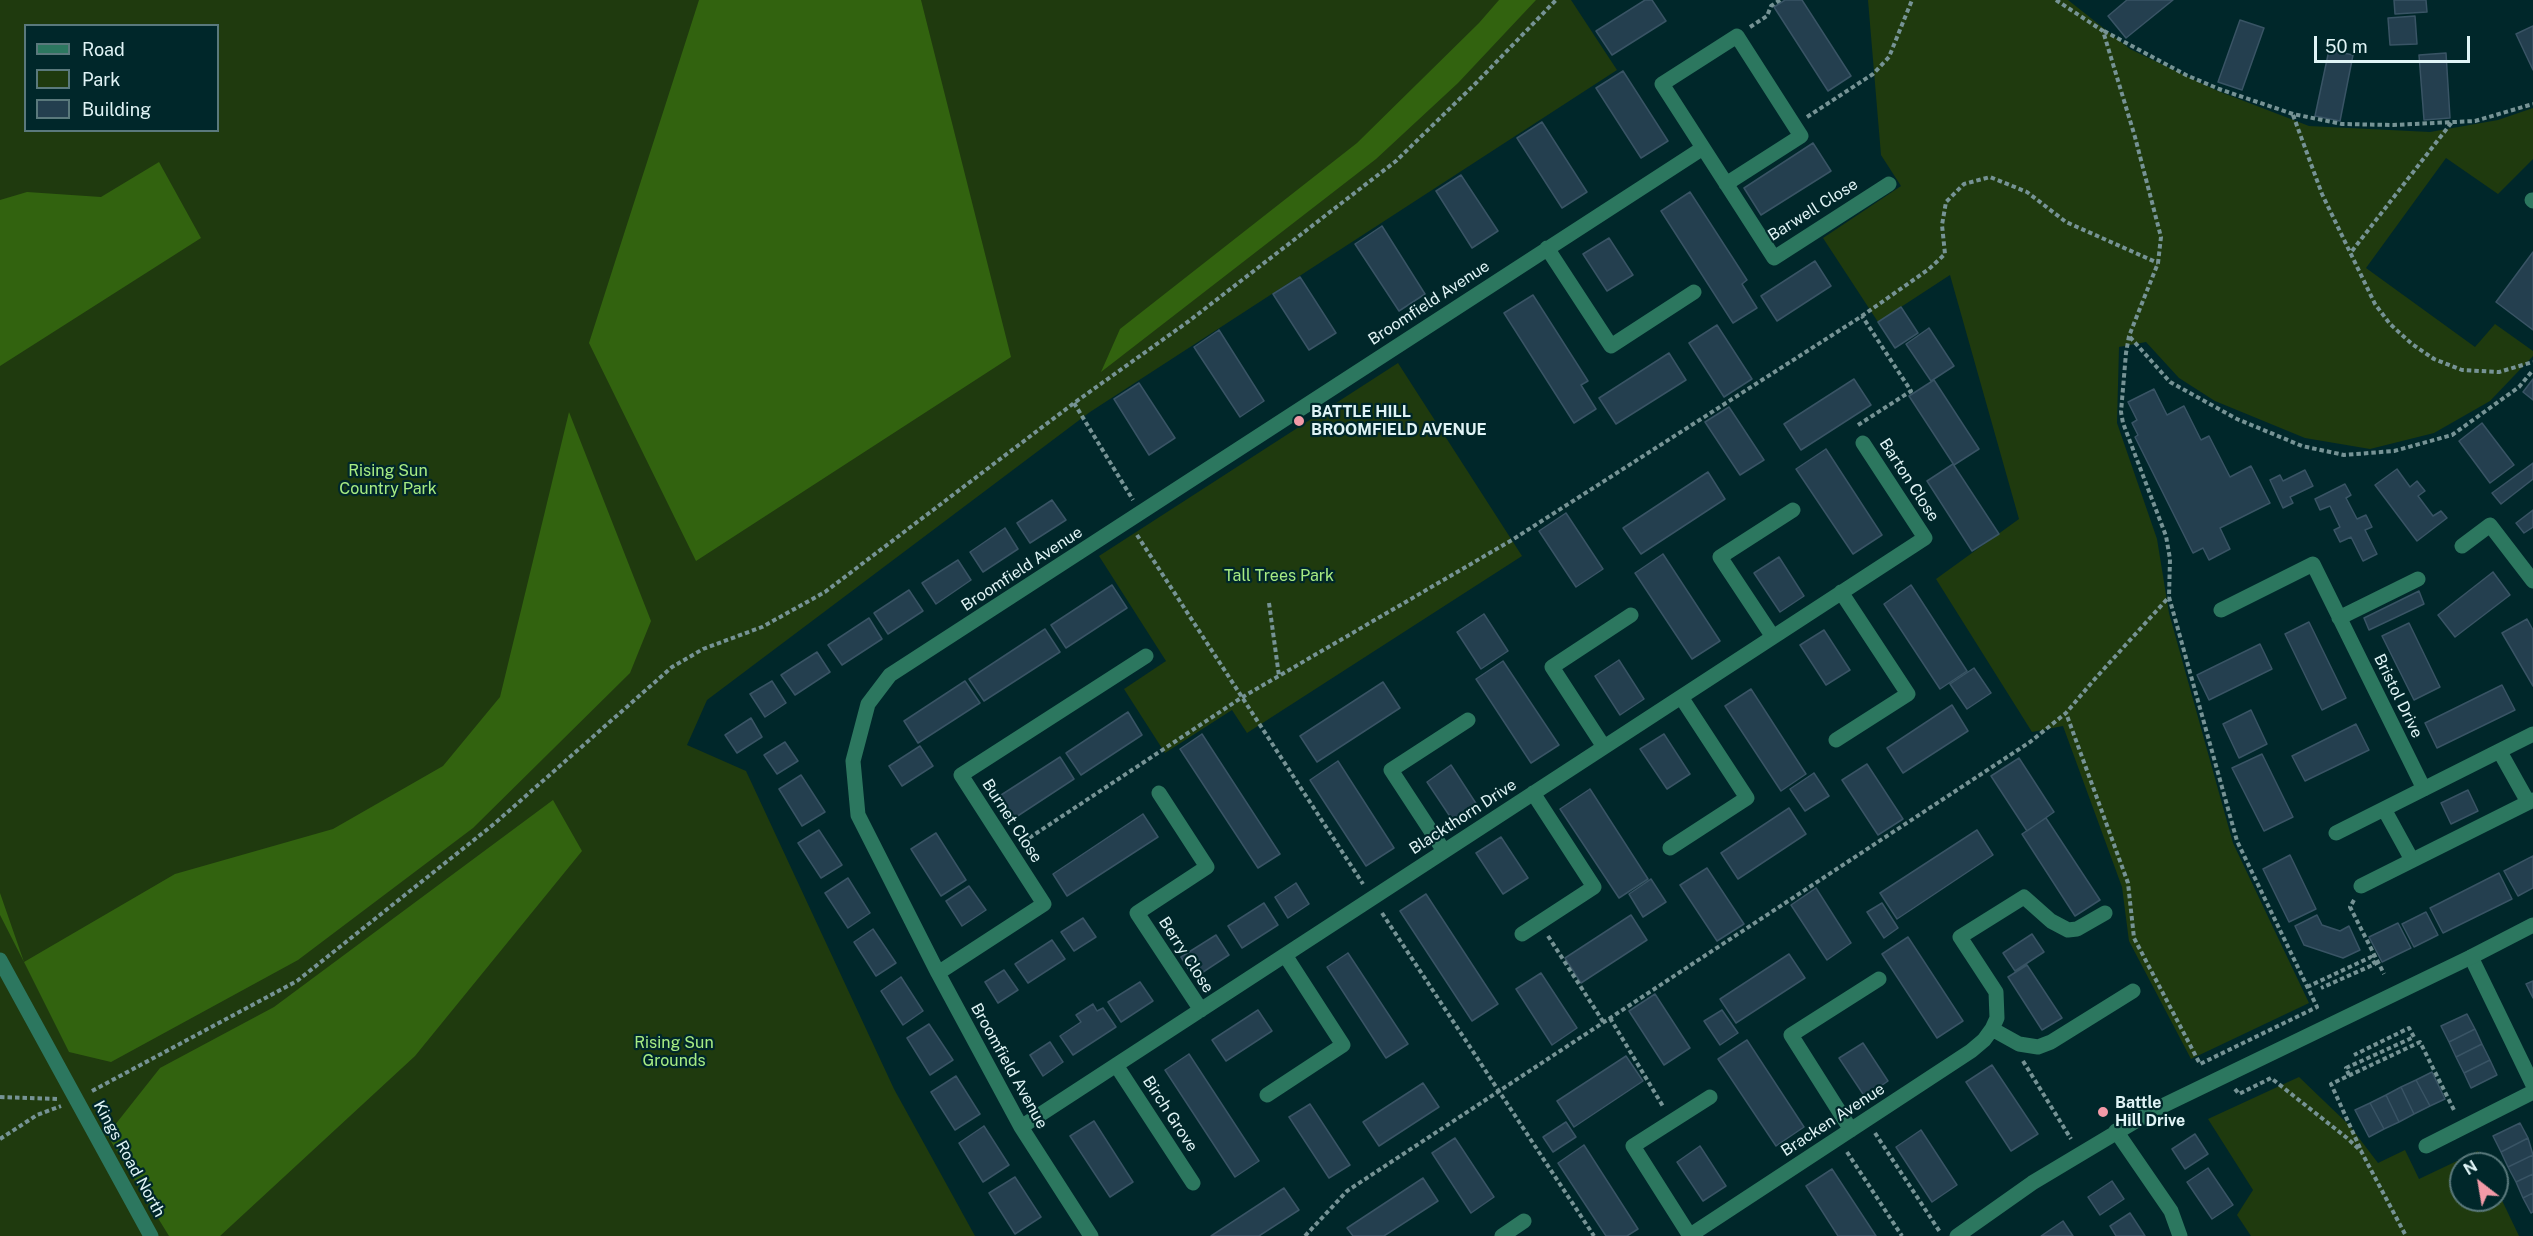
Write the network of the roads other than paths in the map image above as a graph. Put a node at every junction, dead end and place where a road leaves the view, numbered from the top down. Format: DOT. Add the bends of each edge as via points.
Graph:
graph roads {
  1 [pos="1703,148"];
  2 [pos="1726,184"];
  3 [pos="1889,184"];
  4 [pos="1547,248"];
  5 [pos="1694,292"];
  6 [pos="1863,443"];
  7 [pos="1793,510"];
  8 [pos="1925,538"];
  9 [pos="2462,546"];
  10 [pos="2418,579"];
  11 [pos="2533,581"];
  12 [pos="1841,592"];
  13 [pos="2221,610"];
  14 [pos="1631,615"];
  15 [pos="2339,618"];
  16 [pos="1773,638"];
  17 [pos="1146,656"];
  18 [pos="1681,697"];
  19 [pos="1468,720"];
  20 [pos="2533,734"];
  21 [pos="1836,740"];
  22 [pos="1604,747"];
  23 [pos="2500,752"];
  24 [pos="2424,789"];
  25 [pos="1159,793"];
  26 [pos="1533,793"];
  27 [pos="2531,801"];
  28 [pos="2384,809"];
  29 [pos="2336,833"];
  30 [pos="1670,848"];
  31 [pos="1444,851"];
  32 [pos="2412,860"];
  33 [pos="2361,886"];
  34 [pos="2105,913"];
  35 [pos="2533,925"];
  36 [pos="1522,934"];
  37 [pos="1285,955"];
  38 [pos="2471,957"];
  39 [pos="0,960"];
  40 [pos="938,973"];
  41 [pos="1879,979"];
  42 [pos="2133,991"];
  43 [pos="1201,1010"];
  44 [pos="1992,1029"];
  45 [pos="1116,1065"];
  46 [pos="2533,1085"];
  47 [pos="2533,1092"];
  48 [pos="1267,1095"];
  49 [pos="1710,1097"];
  50 [pos="1021,1127"];
  51 [pos="2116,1131"];
  52 [pos="1845,1134"];
  53 [pos="2426,1146"];
  54 [pos="1193,1183"];
  55 [pos="1524,1221"];
  56 [pos="1693,1235"];
  57 [pos="151,1236"];
  58 [pos="1091,1236"];
  59 [pos="1502,1236"];
  60 [pos="1957,1236"];
  61 [pos="2180,1236"];
  1 -- 2 [label="street, Barwell Close"];
  1 -- 2 [label="street, Barwell Close" via="1662,84 1737,36 1801,136"];
  1 -- 4 [label="street, Broomfield Avenue"];
  2 -- 3 [label="street, Barwell Close" via="1774,258"];
  4 -- 5 [label="street" via="1611,346"];
  4 -- 40 [label="street, Broomfield Avenue" via="890,675 868,704 853,761 858,815"];
  6 -- 8 [label="street, Barton Close"];
  7 -- 16 [label="street" via="1720,557"];
  8 -- 12 [label="street, Blackthorn Drive"];
  9 -- 11 [label="street" via="2490,525"];
  10 -- 15 [label="street"];
  12 -- 16 [label="street, Blackthorn Drive"];
  12 -- 21 [label="street" via="1908,694"];
  13 -- 15 [label="street, Bristol Drive" via="2313,564"];
  14 -- 22 [label="street" via="1552,666"];
  15 -- 24 [label="street, Bristol Drive"];
  16 -- 18 [label="street, Blackthorn Drive"];
  17 -- 40 [label="street, Burnet Close" via="961,775 1044,904"];
  18 -- 22 [label="street, Blackthorn Drive"];
  18 -- 30 [label="street" via="1747,798"];
  19 -- 31 [label="street" via="1391,770"];
  20 -- 23 [label="street"];
  22 -- 26 [label="street, Blackthorn Drive"];
  23 -- 24 [label="street"];
  23 -- 27 [label="street"];
  24 -- 28 [label="street"];
  25 -- 43 [label="street, Berry Close" via="1207,867 1137,913"];
  26 -- 31 [label="street, Blackthorn Drive"];
  26 -- 36 [label="street" via="1594,887"];
  27 -- 32 [label="street"];
  28 -- 29 [label="street"];
  28 -- 32 [label="street"];
  31 -- 37 [label="street, Blackthorn Drive"];
  32 -- 33 [label="street"];
  34 -- 44 [label="street" via="2068,930 2024,897 1960,937 1995,992 1997,1018"];
  35 -- 38 [label="street"];
  37 -- 43 [label="street, Blackthorn Drive"];
  37 -- 48 [label="street" via="1343,1045"];
  38 -- 46 [label="street"];
  38 -- 51 [label="street"];
  39 -- 57 [label="street, Kings Road North"];
  40 -- 50 [label="street, Broomfield Avenue"];
  41 -- 52 [label="street" via="1791,1035"];
  42 -- 44 [label="street" via="2038,1047 2019,1044"];
  43 -- 45 [label="street, Blackthorn Drive"];
  44 -- 52 [label="street, Bracken Avenue" via="1971,1051"];
  45 -- 50 [label="street, Blackthorn Drive"];
  45 -- 54 [label="street, Birch Grove"];
  47 -- 53 [label="street"];
  49 -- 56 [label="street" via="1633,1146"];
  50 -- 58 [label="street, Broomfield Avenue"];
  51 -- 60 [label="street"];
  51 -- 61 [label="street" via="2171,1211"];
  52 -- 56 [label="street, Bracken Avenue"];
  55 -- 59 [label="street"];
}
